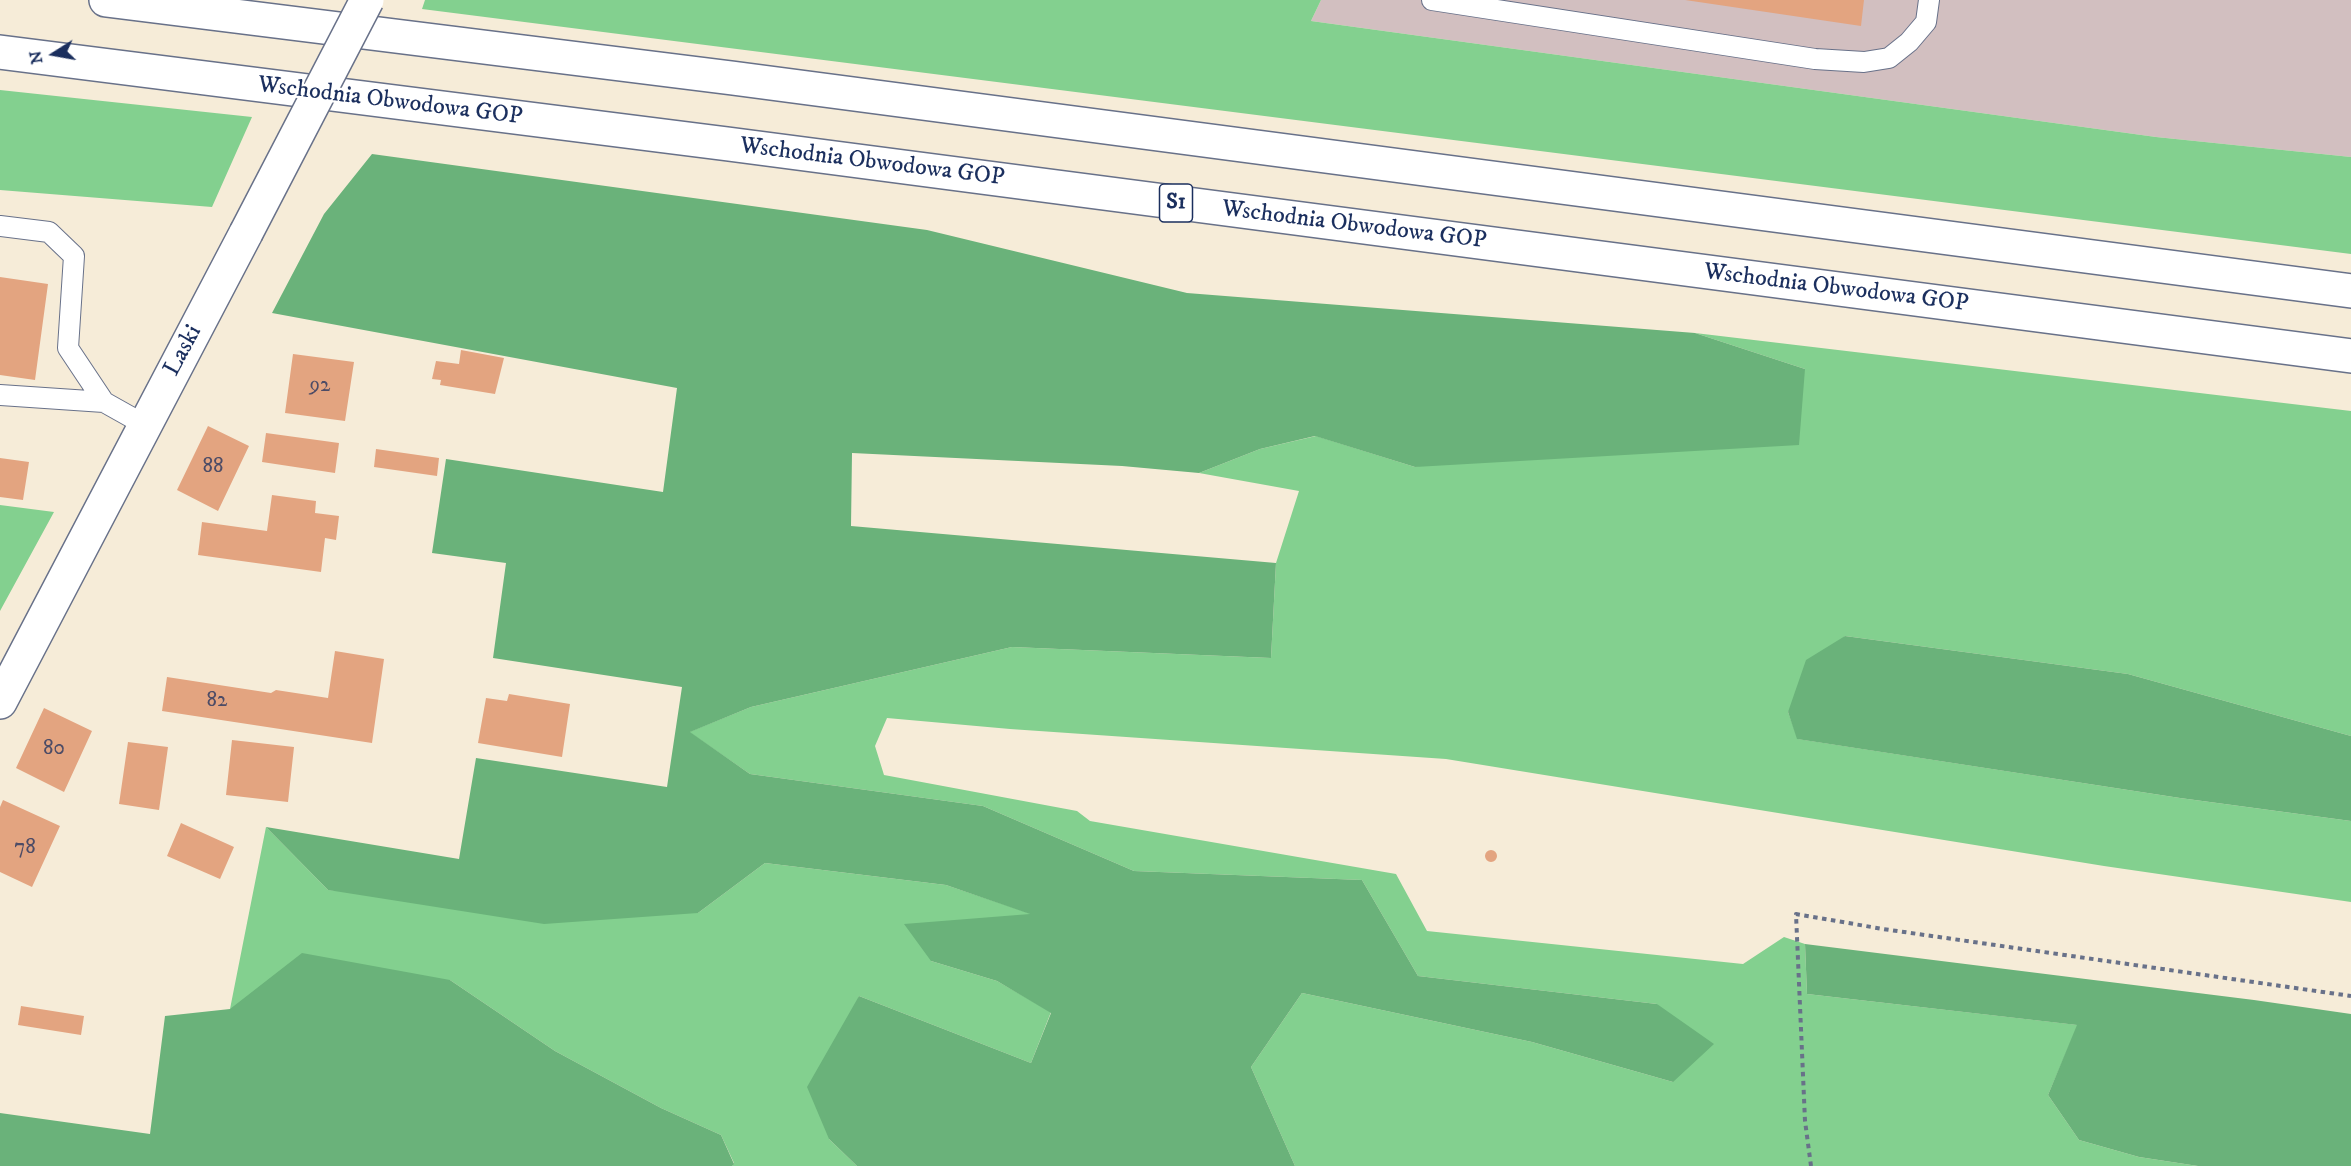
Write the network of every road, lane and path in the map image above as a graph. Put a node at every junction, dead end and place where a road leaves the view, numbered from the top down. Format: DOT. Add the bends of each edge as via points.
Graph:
graph roads {
  1 [pos="106,0"];
  2 [pos="367,0"];
  3 [pos="1432,0"];
  4 [pos="1929,0"];
  5 [pos="0,52"];
  6 [pos="0,226"];
  7 [pos="2351,291"];
  8 [pos="2351,356"];
  9 [pos="0,395"];
  10 [pos="104,402"];
  11 [pos="145,425"];
  12 [pos="0,702"];
  13 [pos="2351,996"];
  14 [pos="1811,1166"];
  1 -- 7 [label="main road" via="732,78"];
  2 -- 11 [label="main road, Laski, bridge"];
  3 -- 4 [label="lane" via="1815,59 1864,62 1889,58 1909,42 1926,22"];
  5 -- 8 [label="main road, Wschodnia Obwodowa GOP / S1"];
  6 -- 10 [label="lane" via="49,232 74,256 68,348"];
  9 -- 10 [label="lane"];
  10 -- 11 [label="lane"];
  11 -- 12 [label="main road, Laski"];
  13 -- 14 [label="path" via="1796,914 1805,1121"];
}
